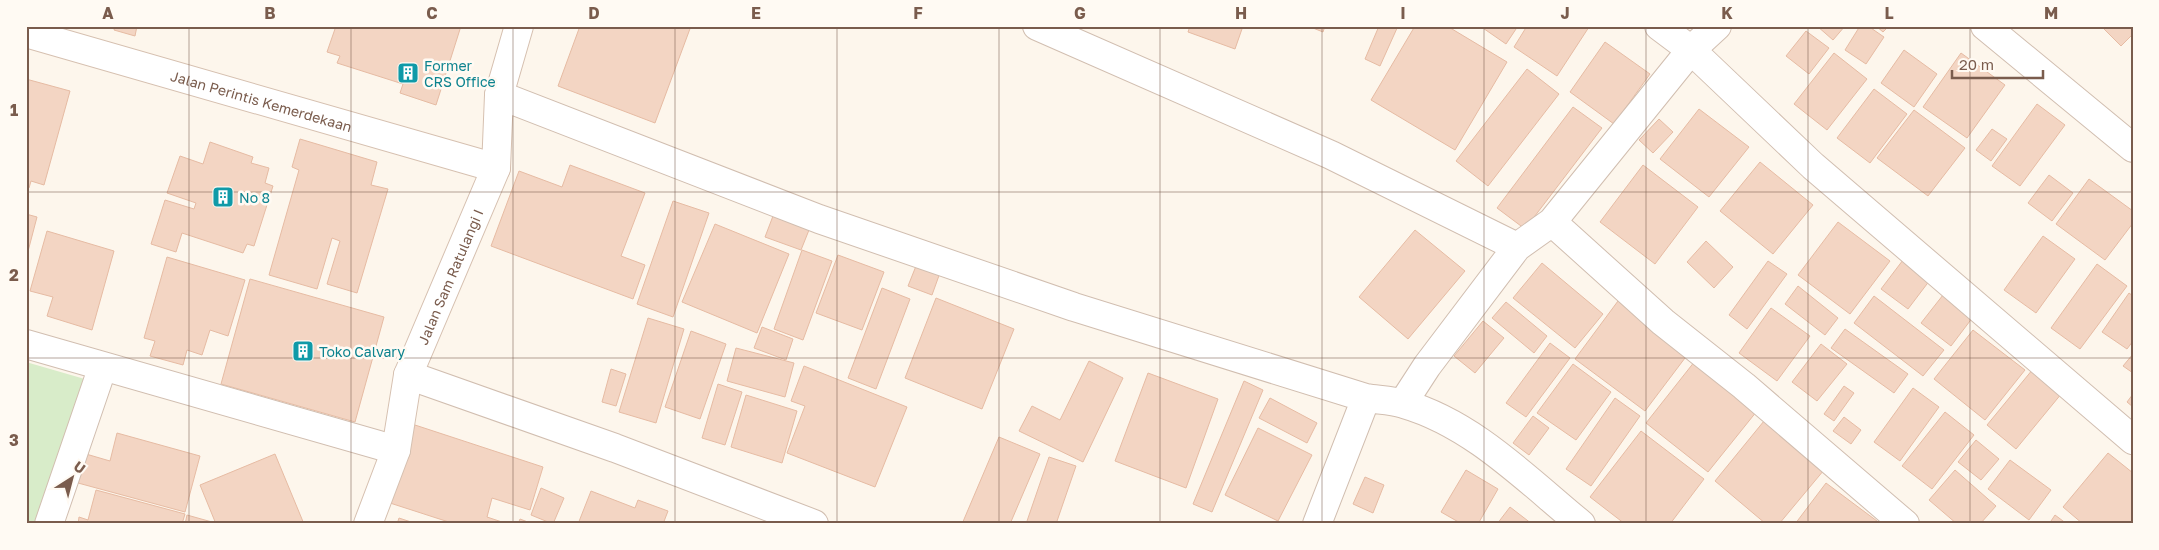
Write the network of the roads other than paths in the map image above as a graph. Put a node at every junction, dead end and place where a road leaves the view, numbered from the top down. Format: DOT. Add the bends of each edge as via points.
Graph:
graph roads {
  1 [pos="519,26"];
  2 [pos="1037,26"];
  3 [pos="1659,26"];
  4 [pos="1717,26"];
  5 [pos="1985,26"];
  6 [pos="26,33"];
  7 [pos="1691,50"];
  8 [pos="499,95"];
  9 [pos="2133,148"];
  10 [pos="496,168"];
  11 [pos="1552,222"];
  12 [pos="1517,247"];
  13 [pos="26,344"];
  14 [pos="103,366"];
  15 [pos="408,376"];
  16 [pos="1366,398"];
  17 [pos="1403,403"];
  18 [pos="2133,440"];
  19 [pos="396,450"];
  20 [pos="48,524"];
  21 [pos="368,524"];
  22 [pos="814,524"];
  23 [pos="1317,524"];
  24 [pos="1581,524"];
  25 [pos="1906,524"];
  1 -- 8 [label="street, Jalan Sam Ratulangi I"];
  2 -- 12 [label="street" via="1331,155"];
  3 -- 7 [label="street"];
  4 -- 7 [label="street"];
  5 -- 9 [label="street"];
  6 -- 10 [label="street, Jalan Perintis Kemerdekaan"];
  7 -- 11 [label="street"];
  7 -- 18 [label="street" via="1813,166"];
  8 -- 10 [label="street, Jalan Sam Ratulangi I"];
  8 -- 16 [label="street" via="828,222 1074,307"];
  10 -- 15 [label="street, Jalan Sam Ratulangi I"];
  11 -- 12 [label="street"];
  11 -- 25 [label="street" via="1663,322 1744,386"];
  12 -- 17 [label="street"];
  13 -- 14 [label="street"];
  14 -- 19 [label="street"];
  14 -- 20 [label="street"];
  15 -- 19 [label="street, Jalan Sam Ratulangi I"];
  15 -- 22 [label="street" via="615,448"];
  16 -- 17 [label="street"];
  16 -- 23 [label="street"];
  17 -- 24 [label="street" via="1448,421 1481,441"];
  19 -- 21 [label="street, Jalan Sam Ratulangi I"];
}
